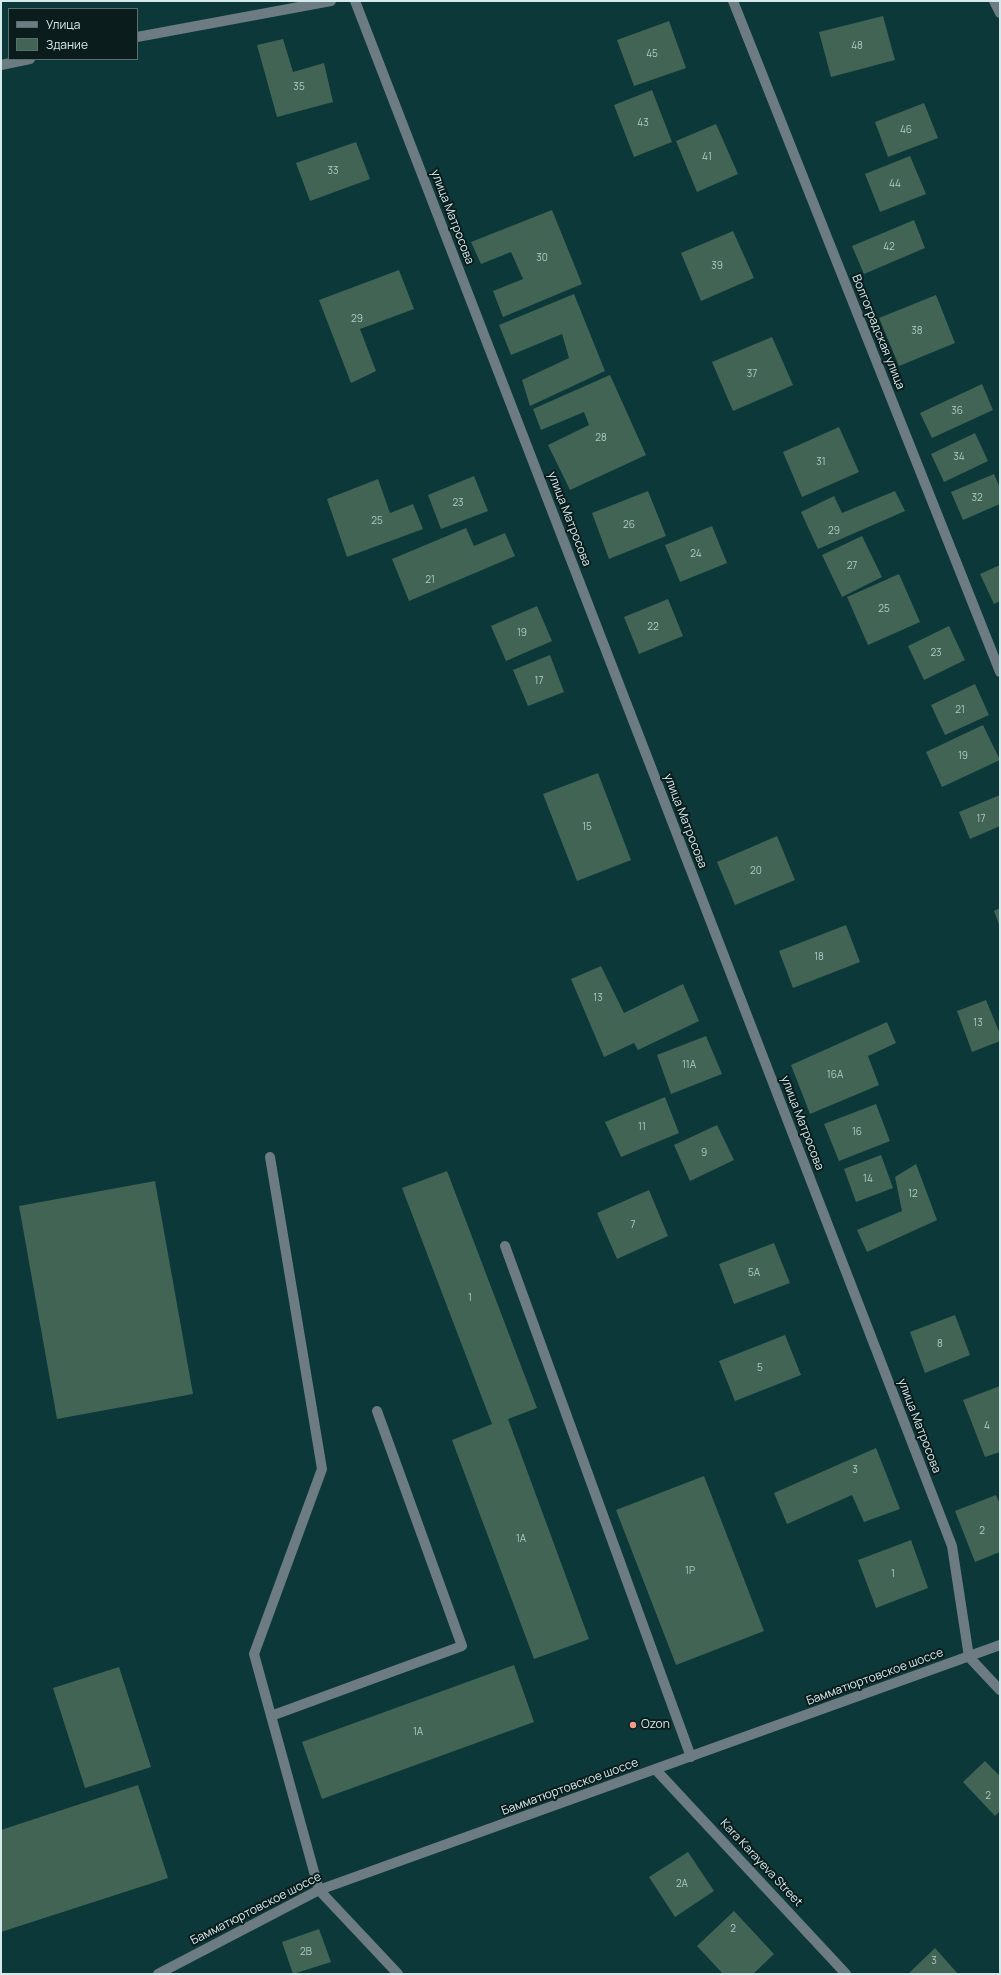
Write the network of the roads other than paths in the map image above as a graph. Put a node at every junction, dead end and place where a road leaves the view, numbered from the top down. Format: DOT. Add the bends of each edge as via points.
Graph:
graph roads {
  1 [pos="331,1"];
  2 [pos="355,1"];
  3 [pos="732,1"];
  4 [pos="994,1"];
  5 [pos="1000,13"];
  6 [pos="138,37"];
  7 [pos="25,60"];
  8 [pos="1,65"];
  9 [pos="1000,672"];
  10 [pos="270,1157"];
  11 [pos="505,1246"];
  12 [pos="378,1412"];
  13 [pos="1000,1645"];
  14 [pos="969,1657"];
  15 [pos="1000,1690"];
  16 [pos="271,1716"];
  17 [pos="691,1757"];
  18 [pos="656,1770"];
  19 [pos="319,1890"];
  20 [pos="158,1974"];
  21 [pos="398,1974"];
  22 [pos="846,1974"];
  1 -- 6 [label="street"];
  2 -- 14 [label="street, улица Матросова" via="952,1546"];
  3 -- 9 [label="street, Волгоградская улица"];
  4 -- 5 [label="street"];
  7 -- 8 [label="street"];
  10 -- 16 [label="street" via="322,1469 254,1654"];
  11 -- 17 [label="street"];
  12 -- 16 [label="street" via="462,1646"];
  13 -- 14 [label="street, Бамматюртовское шоссе"];
  14 -- 15 [label="street"];
  14 -- 17 [label="street, Бамматюртовское шоссе"];
  16 -- 19 [label="street"];
  17 -- 18 [label="street, Бамматюртовское шоссе"];
  18 -- 19 [label="street, Бамматюртовское шоссе"];
  18 -- 22 [label="street, Kara Karayeva Street"];
  19 -- 20 [label="street, Бамматюртовское шоссе"];
  19 -- 21 [label="street"];
}
